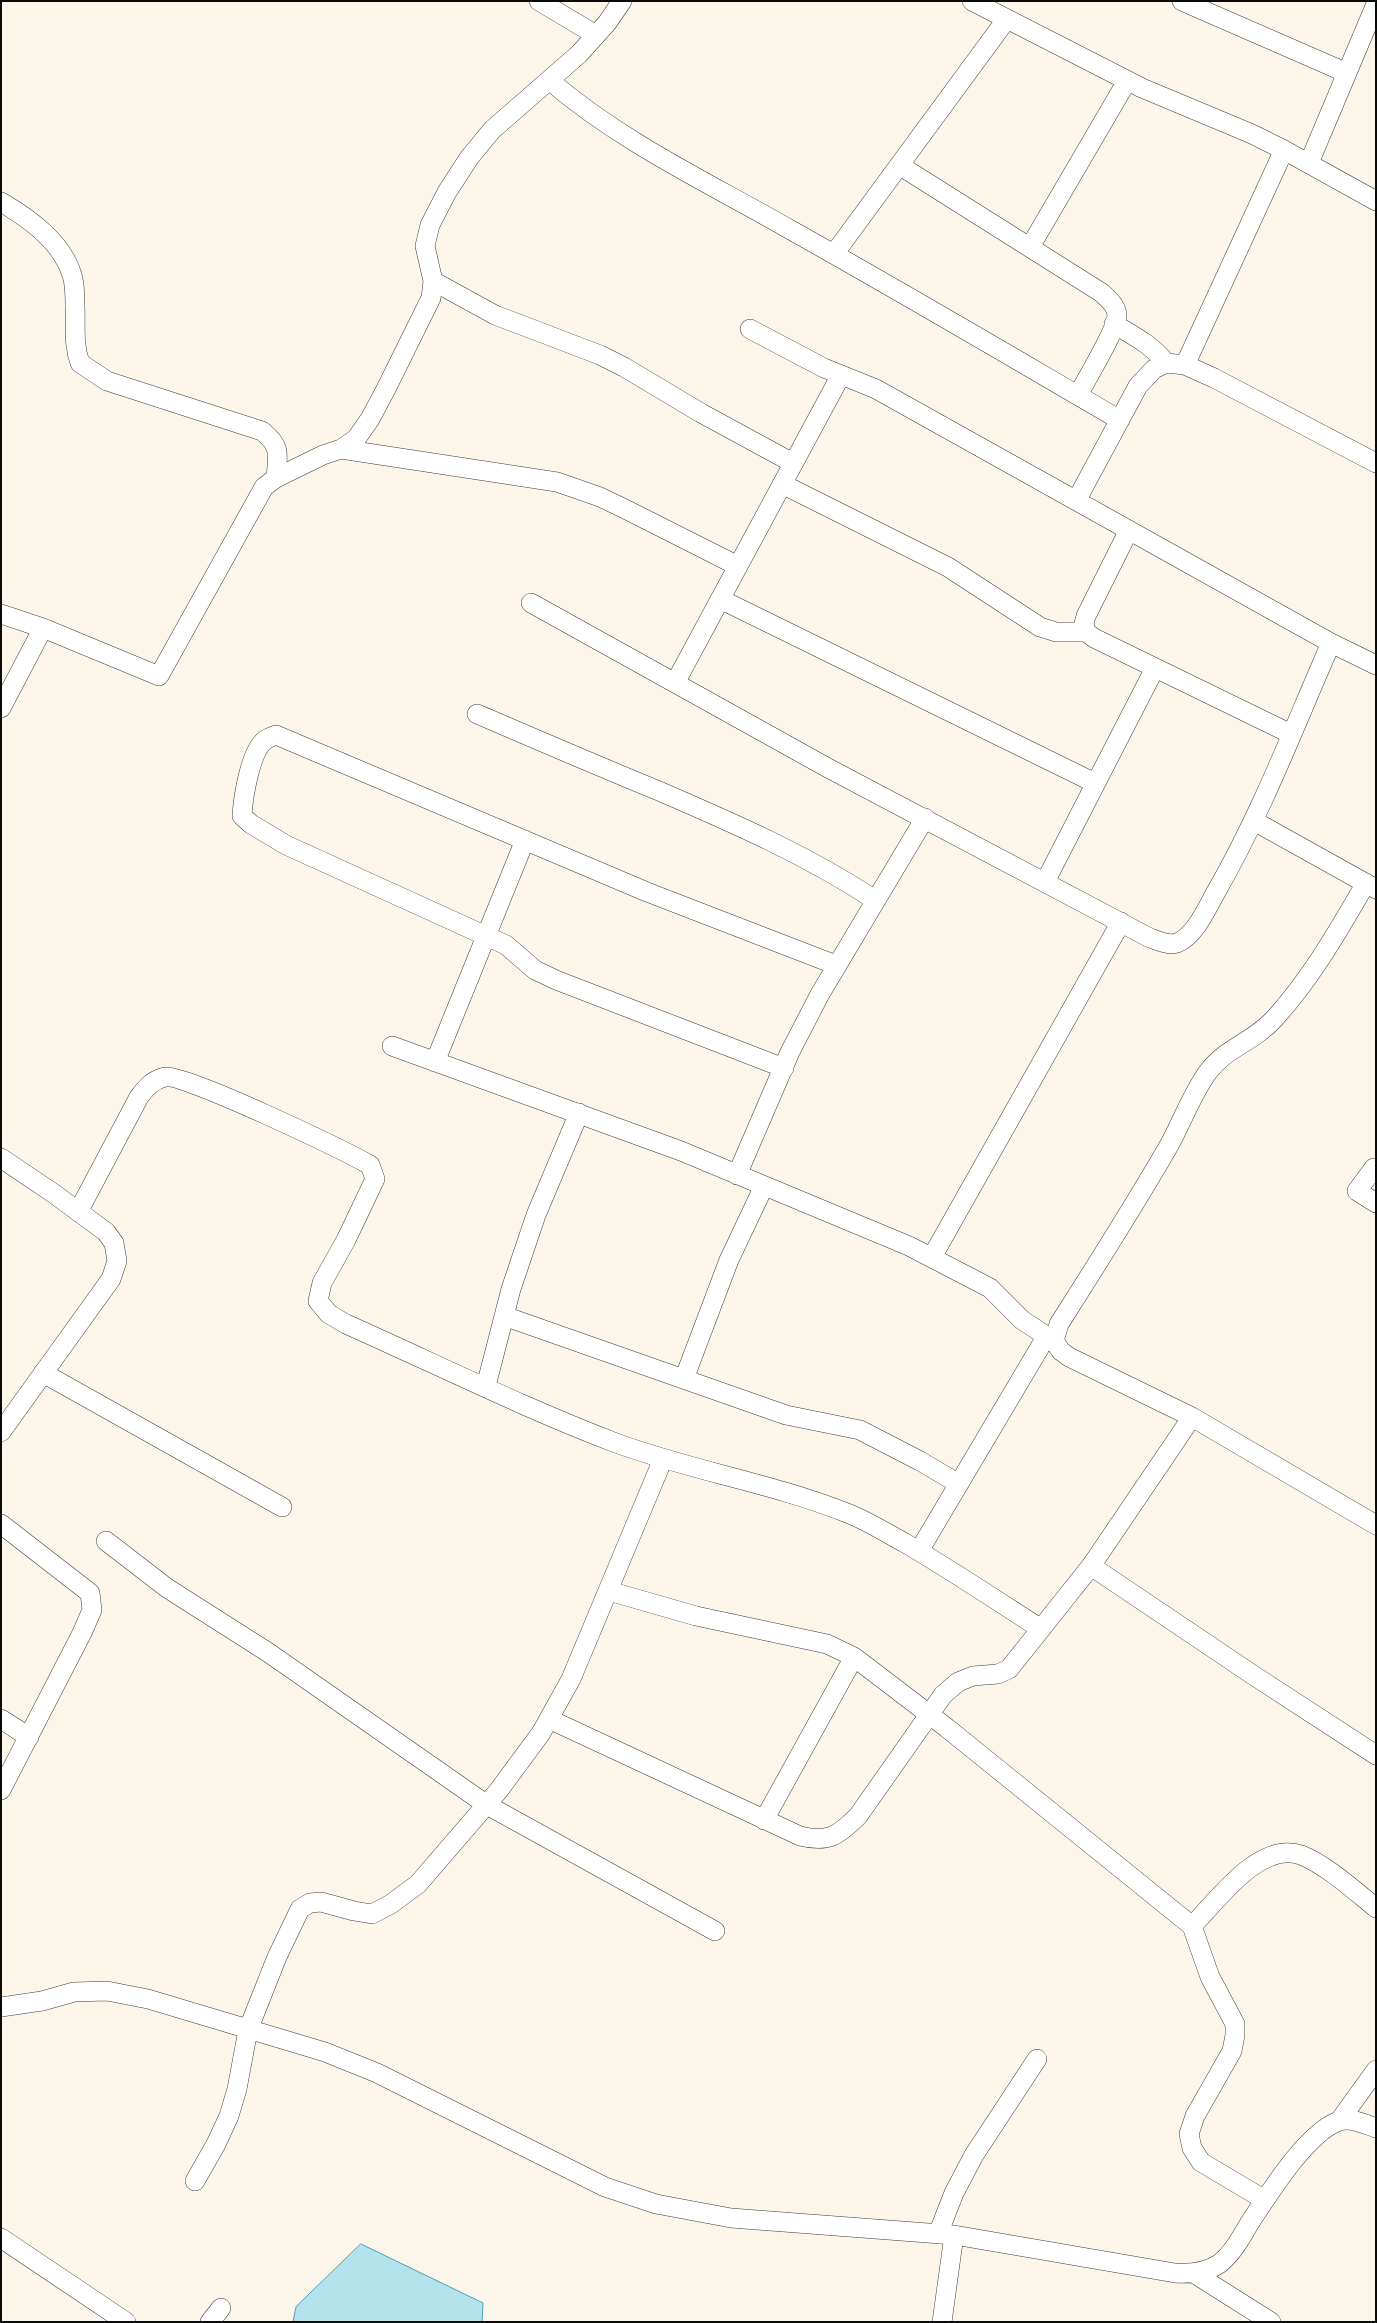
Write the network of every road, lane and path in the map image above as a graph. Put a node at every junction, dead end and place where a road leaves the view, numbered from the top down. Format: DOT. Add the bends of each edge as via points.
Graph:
graph roads {
  1 [pos="539,1"];
  2 [pos="622,1"];
  3 [pos="972,1"];
  4 [pos="1182,1"];
  5 [pos="1376,4"];
  6 [pos="1006,20"];
  7 [pos="596,34"];
  8 [pos="1347,74"];
  9 [pos="549,80"];
  10 [pos="1127,81"];
  11 [pos="1284,150"];
  12 [pos="1309,163"];
  13 [pos="899,164"];
  14 [pos="1376,201"];
  15 [pos="1,202"];
  16 [pos="1030,247"];
  17 [pos="834,254"];
  18 [pos="433,281"];
  19 [pos="1114,324"];
  20 [pos="750,329"];
  21 [pos="1166,363"];
  22 [pos="1185,365"];
  23 [pos="841,375"];
  24 [pos="1078,395"];
  25 [pos="1120,420"];
  26 [pos="341,449"];
  27 [pos="793,463"];
  28 [pos="1376,463"];
  29 [pos="276,478"];
  30 [pos="782,484"];
  31 [pos="1076,501"];
  32 [pos="1129,530"];
  33 [pos="738,566"];
  34 [pos="720,599"];
  35 [pos="531,602"];
  36 [pos="1,614"];
  37 [pos="43,628"];
  38 [pos="1086,632"];
  39 [pos="1331,643"];
  40 [pos="1376,665"];
  41 [pos="1155,668"];
  42 [pos="675,683"];
  43 [pos="1,708"];
  44 [pos="477,714"];
  45 [pos="1292,734"];
  46 [pos="1095,783"];
  47 [pos="926,818"];
  48 [pos="1254,821"];
  49 [pos="525,840"];
  50 [pos="1045,882"];
  51 [pos="1371,886"];
  52 [pos="875,900"];
  53 [pos="1121,922"];
  54 [pos="486,937"];
  55 [pos="836,965"];
  56 [pos="392,1046"];
  57 [pos="435,1062"];
  58 [pos="784,1068"];
  59 [pos="579,1113"];
  60 [pos="1,1158"];
  61 [pos="1374,1168"];
  62 [pos="738,1175"];
  63 [pos="764,1186"];
  64 [pos="1376,1203"];
  65 [pos="78,1212"];
  66 [pos="932,1257"];
  67 [pos="504,1316"];
  68 [pos="1050,1339"];
  69 [pos="43,1373"];
  70 [pos="684,1379"];
  71 [pos="486,1386"];
  72 [pos="1192,1417"];
  73 [pos="1,1432"];
  74 [pos="664,1459"];
  75 [pos="960,1484"];
  76 [pos="282,1507"];
  77 [pos="1,1524"];
  78 [pos="1376,1525"];
  79 [pos="106,1541"];
  80 [pos="919,1551"];
  81 [pos="1091,1566"];
  82 [pos="608,1591"];
  83 [pos="1041,1629"];
  84 [pos="854,1657"];
  85 [pos="929,1714"];
  86 [pos="1,1719"];
  87 [pos="549,1719"];
  88 [pos="29,1737"];
  89 [pos="1376,1755"];
  90 [pos="1,1790"];
  91 [pos="487,1805"];
  92 [pos="764,1820"];
  93 [pos="1376,1908"];
  94 [pos="1192,1926"];
  95 [pos="715,1931"];
  96 [pos="1,2007"];
  97 [pos="248,2030"];
  98 [pos="1037,2059"];
  99 [pos="1376,2070"];
  100 [pos="1340,2120"];
  101 [pos="1376,2128"];
  102 [pos="195,2180"];
  103 [pos="1265,2200"];
  104 [pos="946,2235"];
  105 [pos="1,2238"];
  106 [pos="1195,2274"];
  107 [pos="126,2322"];
  108 [pos="942,2322"];
  109 [pos="1271,2322"];
  1 -- 7 [label="street"];
  2 -- 7 [label="street"];
  3 -- 6 [label="street"];
  4 -- 8 [label="street"];
  5 -- 8 [label="street"];
  6 -- 10 [label="street"];
  6 -- 13 [label="street"];
  7 -- 9 [label="street"];
  8 -- 12 [label="street"];
  9 -- 17 [label="street" via="609,127"];
  9 -- 18 [label="street" via="492,130 447,192 430,225 425,246"];
  10 -- 11 [label="street"];
  10 -- 16 [label="street"];
  11 -- 12 [label="street"];
  11 -- 22 [label="street"];
  12 -- 14 [label="street"];
  13 -- 16 [label="street"];
  13 -- 17 [label="street"];
  15 -- 29 [label="street" via="46,235 63,256 73,276 74,341 80,363 107,381 262,431 274,441 278,455"];
  16 -- 19 [label="street" via="1102,293 1115,306 1117,316"];
  17 -- 24 [label="street"];
  18 -- 26 [label="street" via="431,298 374,412 356,439"];
  18 -- 27 [label="street" via="495,315 624,367"];
  19 -- 21 [label="street" via="1148,344"];
  19 -- 24 [label="street"];
  20 -- 23 [label="street"];
  21 -- 22 [label="street"];
  21 -- 25 [label="street" via="1154,369 1138,386"];
  22 -- 28 [label="street"];
  23 -- 27 [label="street"];
  23 -- 31 [label="street" via="876,389"];
  24 -- 25 [label="street"];
  25 -- 31 [label="street"];
  26 -- 29 [label="street"];
  26 -- 33 [label="street" via="557,482 625,509"];
  27 -- 30 [label="street"];
  29 -- 37 [label="street" via="264,487 255,501 159,676"];
  30 -- 33 [label="street"];
  30 -- 38 [label="street" via="948,567 1040,627 1056,632"];
  31 -- 32 [label="street"];
  32 -- 38 [label="street" via="1086,616"];
  32 -- 39 [label="street"];
  33 -- 34 [label="street"];
  34 -- 42 [label="street"];
  34 -- 46 [label="street"];
  35 -- 42 [label="street"];
  36 -- 37 [label="street"];
  37 -- 43 [label="street"];
  38 -- 41 [label="street"];
  39 -- 40 [label="street"];
  39 -- 45 [label="street"];
  41 -- 45 [label="street"];
  41 -- 46 [label="street"];
  42 -- 47 [label="street"];
  44 -- 52 [label="street" via="788,849"];
  45 -- 48 [label="street"];
  46 -- 50 [label="street"];
  47 -- 50 [label="street"];
  47 -- 52 [label="street"];
  48 -- 51 [label="street"];
  48 -- 53 [label="street" via="1211,902 1188,935 1176,944 1162,942"];
  49 -- 54 [label="street"];
  49 -- 54 [label="street" via="276,734 264,741 255,757 243,796 242,816 251,824 286,845"];
  49 -- 55 [label="street"];
  50 -- 53 [label="street"];
  51 -- 68 [label="street" via="1319,964 1275,1019 1245,1044 1218,1058 1206,1074 1136,1203"];
  52 -- 55 [label="street"];
  53 -- 66 [label="street"];
  54 -- 57 [label="street"];
  54 -- 58 [label="street" via="506,945 535,970 549,977"];
  55 -- 58 [label="street"];
  56 -- 57 [label="street"];
  57 -- 59 [label="street"];
  58 -- 62 [label="street"];
  59 -- 62 [label="street"];
  59 -- 67 [label="street" via="536,1215"];
  60 -- 65 [label="street"];
  61 -- 64 [label="street" via="1357,1191"];
  62 -- 63 [label="street"];
  63 -- 66 [label="street"];
  63 -- 70 [label="street" via="729,1260"];
  65 -- 69 [label="street" via="106,1232 114,1242 117,1261 111,1279"];
  65 -- 71 [label="street" via="150,1083 166,1077 215,1092 370,1165 374,1179 364,1204 322,1283 318,1301 329,1314"];
  66 -- 68 [label="street" via="990,1288 1022,1320"];
  67 -- 70 [label="street"];
  67 -- 71 [label="street"];
  68 -- 72 [label="street" via="1069,1357"];
  68 -- 75 [label="street"];
  69 -- 73 [label="street"];
  69 -- 76 [label="street"];
  70 -- 75 [label="street" via="786,1415 860,1430"];
  71 -- 74 [label="street" via="615,1442"];
  72 -- 78 [label="street"];
  72 -- 81 [label="street"];
  74 -- 80 [label="street" via="781,1489 873,1524"];
  74 -- 82 [label="street"];
  75 -- 80 [label="street"];
  77 -- 88 [label="street" via="90,1593 92,1610"];
  79 -- 91 [label="street" via="167,1588 277,1658"];
  80 -- 83 [label="street"];
  81 -- 83 [label="street"];
  81 -- 89 [label="street"];
  82 -- 84 [label="street" via="696,1616 827,1644"];
  82 -- 87 [label="street" via="572,1679"];
  83 -- 85 [label="street" via="1009,1669 958,1682"];
  84 -- 85 [label="street"];
  84 -- 92 [label="street"];
  85 -- 92 [label="street" via="858,1816 842,1832 814,1840"];
  85 -- 94 [label="street"];
  86 -- 88 [label="street"];
  87 -- 91 [label="street"];
  87 -- 92 [label="street"];
  88 -- 90 [label="street"];
  91 -- 95 [label="street"];
  91 -- 97 [label="street" via="418,1884 391,1904 372,1914 321,1902 310,1903 300,1909 277,1956"];
  93 -- 94 [label="street" via="1301,1855 1282,1852 1263,1858 1248,1869"];
  94 -- 103 [label="street" via="1210,1977 1235,2024 1235,2034 1232,2051 1195,2116 1189,2134 1192,2148 1202,2162"];
  96 -- 97 [label="street" via="74,1992 107,1991 148,1999"];
  97 -- 102 [label="street" via="229,2116"];
  97 -- 104 [label="street" via="325,2052 376,2073 605,2187 656,2204 731,2218"];
  98 -- 104 [label="street" via="974,2155 954,2193"];
  99 -- 100 [label="street"];
  100 -- 101 [label="street"];
  100 -- 103 [label="street" via="1308,2143"];
  103 -- 106 [label="street" via="1236,2245 1219,2264"];
  104 -- 106 [label="street"];
  104 -- 108 [label="street"];
  105 -- 107 [label="street"];
  106 -- 109 [label="street"];
}
